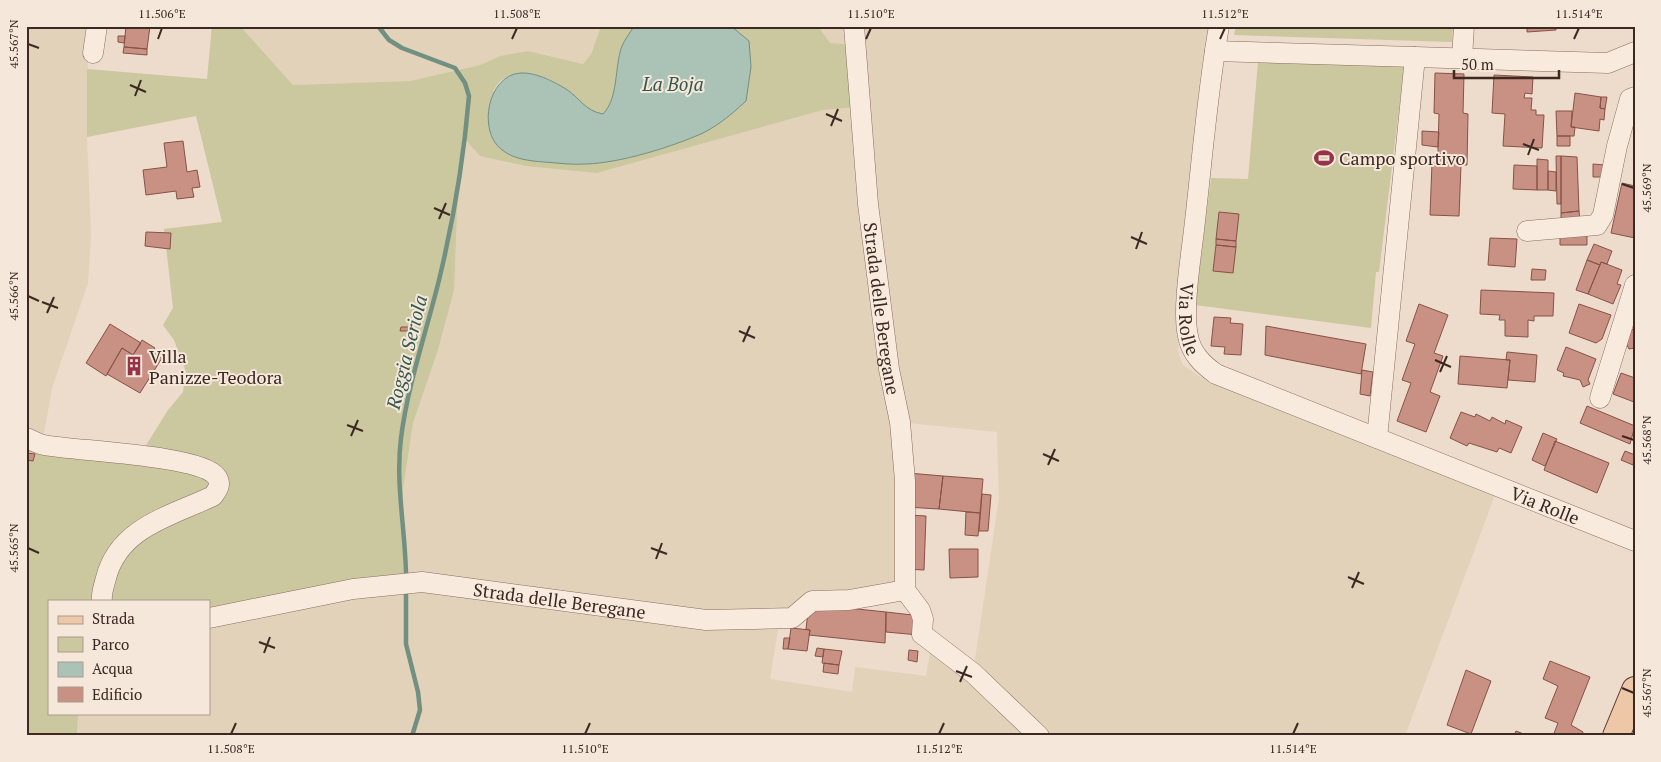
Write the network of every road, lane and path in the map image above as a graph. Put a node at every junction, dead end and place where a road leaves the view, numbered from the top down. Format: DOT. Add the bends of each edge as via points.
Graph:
graph roads {
  1 [pos="97,26"];
  2 [pos="854,26"];
  3 [pos="1219,26"];
  4 [pos="1464,26"];
  5 [pos="1215,51"];
  6 [pos="1635,52"];
  7 [pos="93,53"];
  8 [pos="1415,57"];
  9 [pos="1462,58"];
  10 [pos="1635,97"];
  11 [pos="1527,231"];
  12 [pos="1635,285"];
  13 [pos="1600,398"];
  14 [pos="26,438"];
  15 [pos="1377,438"];
  16 [pos="1633,542"];
  17 [pos="905,590"];
  18 [pos="102,600"];
  19 [pos="210,618"];
  20 [pos="1635,690"];
  21 [pos="1039,736"];
  22 [pos="1616,736"];
  1 -- 7 [label="street"];
  2 -- 17 [label="street, Strada delle Beregane" via="868,204 889,369 900,422 905,481"];
  3 -- 5 [label="street, Via Rolle"];
  4 -- 9 [label="street"];
  5 -- 8 [label="street"];
  5 -- 15 [label="street, Via Rolle" via="1188,283 1187,333 1190,346 1205,366 1216,374"];
  6 -- 9 [label="street" via="1608,64"];
  8 -- 9 [label="street"];
  8 -- 15 [label="street"];
  10 -- 11 [label="street" via="1630,99 1603,215 1597,225"];
  12 -- 13 [label="street"];
  14 -- 18 [label="street" via="42,445 140,455 190,464 215,474 220,482 213,496 157,520 128,539 110,561"];
  15 -- 16 [label="street, Via Rolle"];
  17 -- 19 [label="street, Strada delle Beregane" via="849,600 812,601 792,618 706,620 422,582 353,589"];
  17 -- 21 [label="street" via="920,610 922,634 973,674"];
  20 -- 22 [label="main road"];
}
